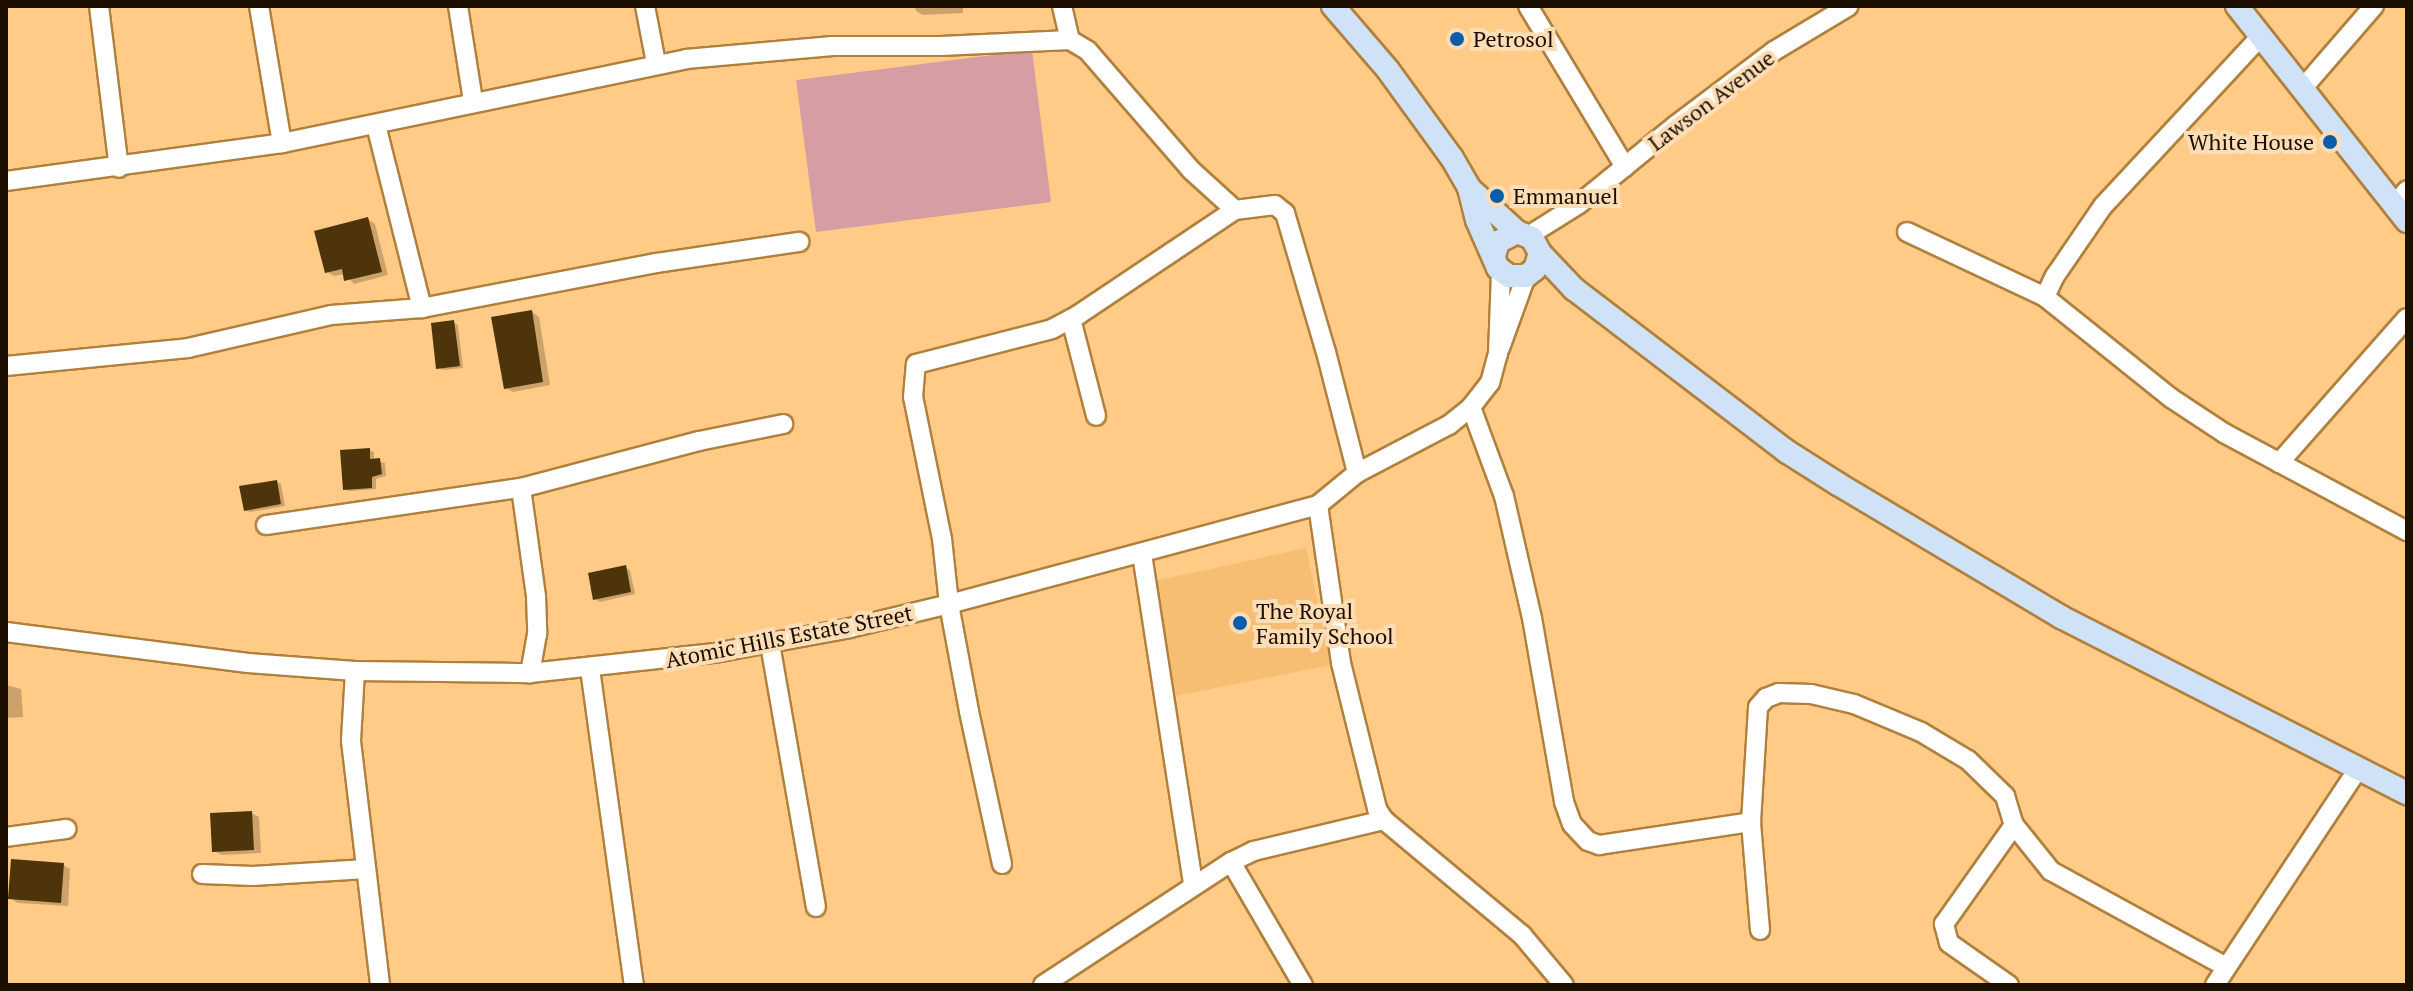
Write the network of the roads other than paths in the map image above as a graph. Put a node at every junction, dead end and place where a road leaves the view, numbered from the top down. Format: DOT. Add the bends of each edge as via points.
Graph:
graph roads {
  1 [pos="99,6"];
  2 [pos="259,6"];
  3 [pos="458,6"];
  4 [pos="645,6"];
  5 [pos="1062,6"];
  6 [pos="1333,6"];
  7 [pos="1528,6"];
  8 [pos="1849,6"];
  9 [pos="2237,6"];
  10 [pos="2374,6"];
  11 [pos="2260,37"];
  12 [pos="1070,40"];
  13 [pos="656,63"];
  14 [pos="2302,89"];
  15 [pos="473,101"];
  16 [pos="376,125"];
  17 [pos="282,143"];
  18 [pos="1625,167"];
  19 [pos="119,168"];
  20 [pos="6,181"];
  21 [pos="1469,188"];
  22 [pos="2403,205"];
  23 [pos="1235,210"];
  24 [pos="1907,232"];
  25 [pos="799,242"];
  26 [pos="1531,253"];
  27 [pos="1498,264"];
  28 [pos="2045,297"];
  29 [pos="422,308"];
  30 [pos="2407,318"];
  31 [pos="1071,319"];
  32 [pos="1498,354"];
  33 [pos="6,366"];
  34 [pos="1471,407"];
  35 [pos="1096,416"];
  36 [pos="783,424"];
  37 [pos="2279,463"];
  38 [pos="1357,473"];
  39 [pos="521,488"];
  40 [pos="1318,505"];
  41 [pos="266,525"];
  42 [pos="2407,531"];
  43 [pos="1142,554"];
  44 [pos="949,604"];
  45 [pos="6,632"];
  46 [pos="770,644"];
  47 [pos="590,669"];
  48 [pos="355,671"];
  49 [pos="530,673"];
  50 [pos="2358,769"];
  51 [pos="2407,793"];
  52 [pos="1384,820"];
  53 [pos="1751,822"];
  54 [pos="2014,825"];
  55 [pos="66,829"];
  56 [pos="6,837"];
  57 [pos="1231,862"];
  58 [pos="1002,864"];
  59 [pos="366,869"];
  60 [pos="202,874"];
  61 [pos="1193,884"];
  62 [pos="816,907"];
  63 [pos="1760,930"];
  64 [pos="2226,967"];
  65 [pos="380,985"];
  66 [pos="634,985"];
  67 [pos="1043,985"];
  68 [pos="1303,985"];
  69 [pos="1564,985"];
  70 [pos="2009,985"];
  71 [pos="2215,985"];
  1 -- 19 [label="street"];
  2 -- 17 [label="street"];
  3 -- 15 [label="street"];
  4 -- 13 [label="street"];
  5 -- 12 [label="street"];
  6 -- 21 [label="main road, Atomic Hills Estate Street" via="1428,123"];
  7 -- 18 [label="street"];
  8 -- 18 [label="street, Lawson Avenue" via="1774,51"];
  9 -- 11 [label="main road"];
  10 -- 14 [label="street"];
  11 -- 14 [label="main road"];
  11 -- 28 [label="street" via="2103,206"];
  12 -- 13 [label="street" via="832,46"];
  12 -- 23 [label="street" via="1088,51 1191,170"];
  13 -- 15 [label="street" via="558,88"];
  14 -- 22 [label="main road"];
  15 -- 16 [label="street"];
  16 -- 17 [label="street"];
  16 -- 29 [label="street"];
  17 -- 19 [label="street"];
  18 -- 26 [label="street, Lawson Avenue"];
  19 -- 20 [label="street"];
  21 -- 26 [label="main road, Atomic Hills Estate Street"];
  21 -- 27 [label="main road, Atomic Hills Estate Street"];
  23 -- 31 [label="street"];
  23 -- 38 [label="street" via="1275,205 1285,213"];
  24 -- 28 [label="street"];
  25 -- 29 [label="street"];
  26 -- 27 [label="main road" via="1513,277"];
  26 -- 27 [label="main road" via="1503,236"];
  26 -- 32 [label="street, Atomic Hills Estate Street" via="1515,315"];
  26 -- 50 [label="main road" via="1786,451 1838,484 2061,617"];
  27 -- 32 [label="street, Atomic Hills Estate Street"];
  28 -- 37 [label="street" via="2171,398"];
  29 -- 33 [label="street" via="331,315 188,348"];
  30 -- 37 [label="street"];
  31 -- 35 [label="street"];
  31 -- 44 [label="street" via="1052,329 916,364 913,397 942,539"];
  32 -- 34 [label="street, Atomic Hills Estate Street" via="1490,383"];
  34 -- 38 [label="street, Atomic Hills Estate Street" via="1420,442"];
  34 -- 53 [label="street" via="1504,496 1572,824 1599,845"];
  36 -- 39 [label="street"];
  37 -- 42 [label="street"];
  38 -- 40 [label="street, Atomic Hills Estate Street"];
  39 -- 41 [label="street"];
  39 -- 49 [label="street" via="536,596"];
  40 -- 43 [label="street, Atomic Hills Estate Street"];
  40 -- 52 [label="street" via="1341,663 1372,798"];
  43 -- 44 [label="street, Atomic Hills Estate Street"];
  43 -- 61 [label="street"];
  44 -- 46 [label="street, Atomic Hills Estate Street"];
  44 -- 58 [label="street"];
  45 -- 48 [label="street, Atomic Hills Estate Street"];
  46 -- 47 [label="street, Atomic Hills Estate Street"];
  46 -- 62 [label="street"];
  47 -- 49 [label="street, Atomic Hills Estate Street"];
  47 -- 66 [label="street"];
  48 -- 49 [label="street, Atomic Hills Estate Street"];
  48 -- 59 [label="street" via="351,741"];
  50 -- 51 [label="main road"];
  50 -- 64 [label="street"];
  52 -- 57 [label="street" via="1254,851"];
  52 -- 69 [label="street" via="1522,935"];
  53 -- 54 [label="street" via="1758,707 1766,698 1795,693 1854,704 1956,753 2005,796"];
  53 -- 63 [label="street"];
  54 -- 64 [label="street" via="2051,871"];
  54 -- 70 [label="street" via="1944,924 1949,943"];
  55 -- 56 [label="street"];
  57 -- 61 [label="street"];
  57 -- 68 [label="street"];
  59 -- 60 [label="street"];
  59 -- 65 [label="street"];
  61 -- 67 [label="street"];
  64 -- 71 [label="street"];
}
